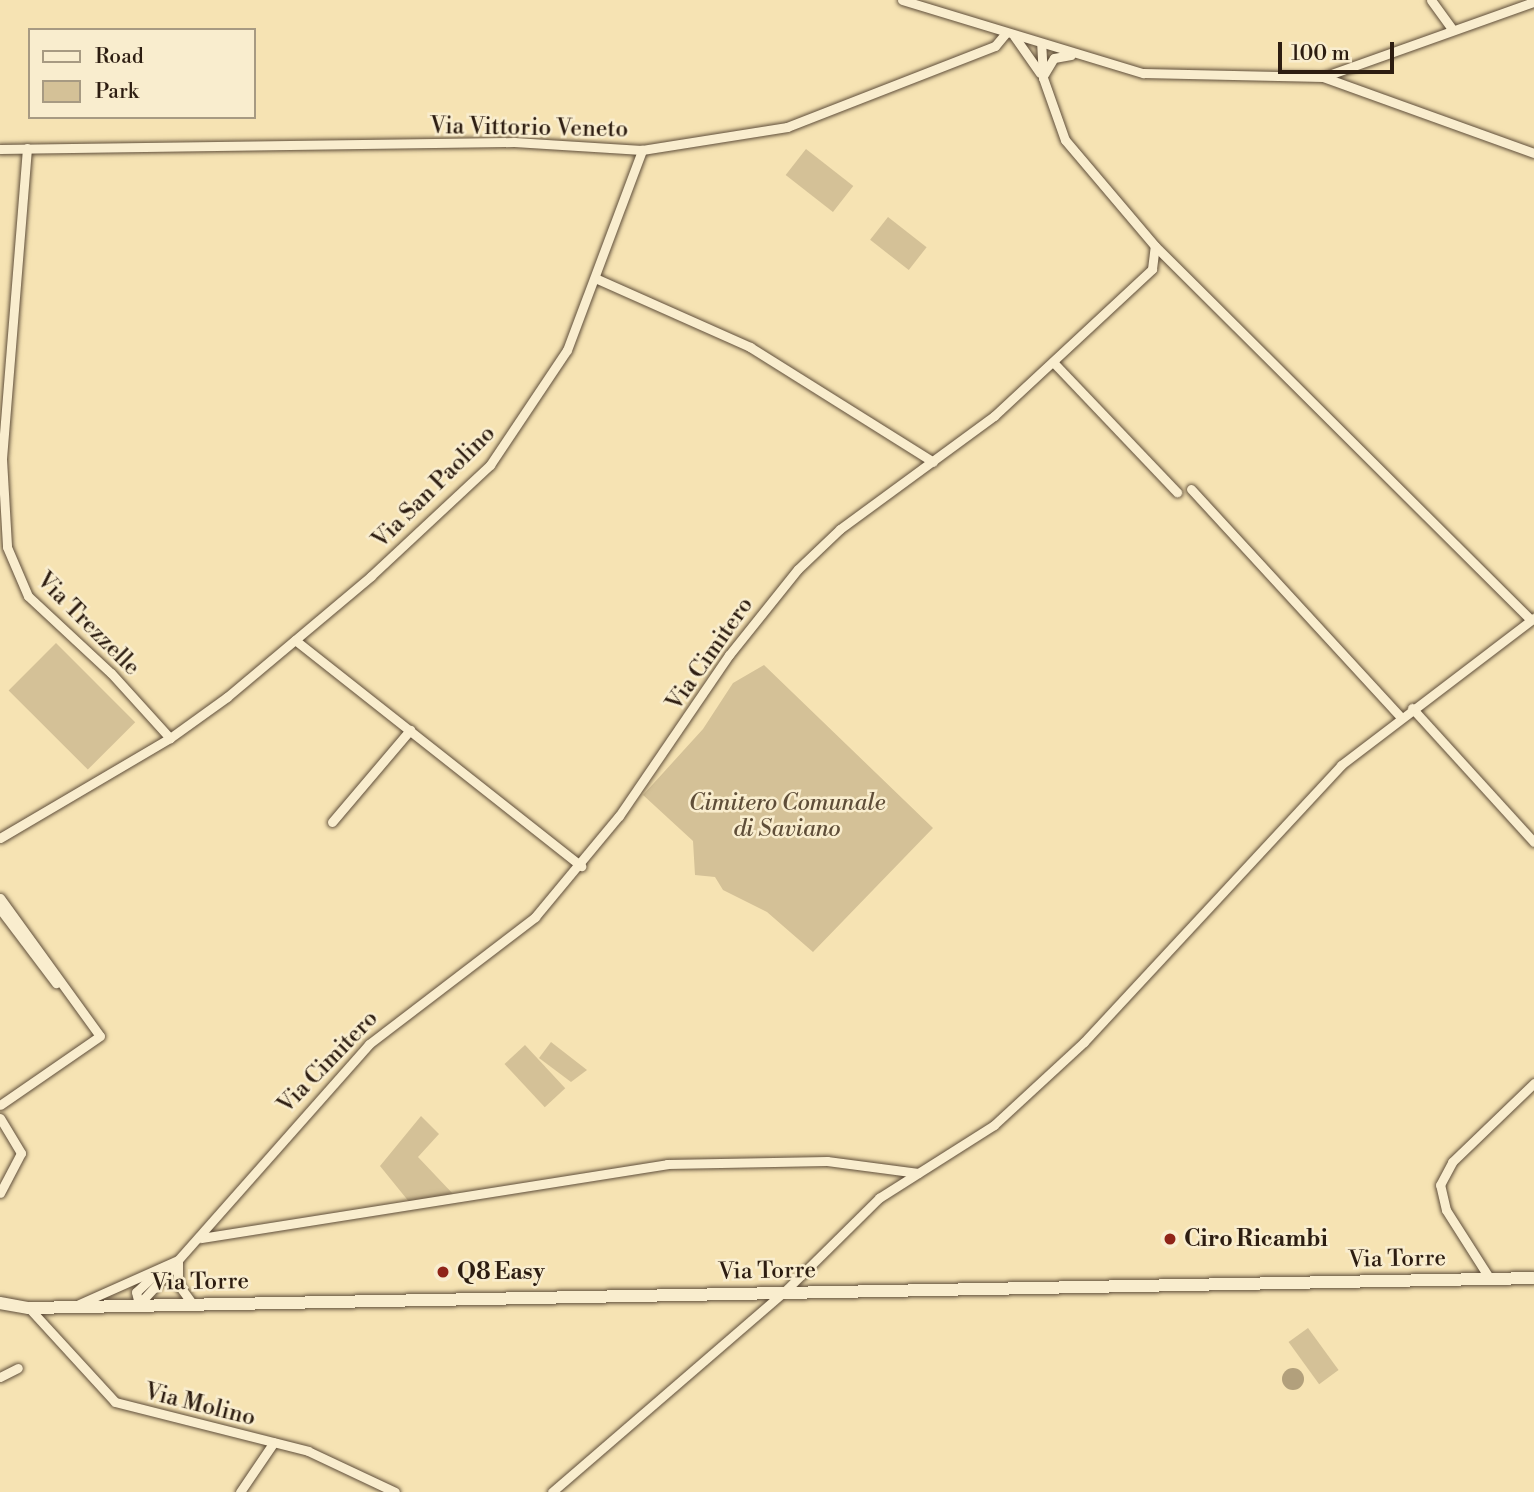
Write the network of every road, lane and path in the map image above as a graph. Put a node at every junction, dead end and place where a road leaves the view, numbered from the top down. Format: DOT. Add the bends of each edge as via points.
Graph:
graph roads {
  1 [pos="902,0"];
  2 [pos="1431,0"];
  3 [pos="1534,2"];
  4 [pos="1451,28"];
  5 [pos="1010,35"];
  6 [pos="1041,44"];
  7 [pos="1075,55"];
  8 [pos="1323,77"];
  9 [pos="1043,78"];
  10 [pos="27,148"];
  11 [pos="0,149"];
  12 [pos="642,150"];
  13 [pos="1534,153"];
  14 [pos="1155,246"];
  15 [pos="595,278"];
  16 [pos="1053,362"];
  17 [pos="933,462"];
  18 [pos="1191,489"];
  19 [pos="1177,492"];
  20 [pos="1532,619"];
  21 [pos="295,640"];
  22 [pos="1412,708"];
  23 [pos="1400,716"];
  24 [pos="410,730"];
  25 [pos="170,738"];
  26 [pos="332,822"];
  27 [pos="0,838"];
  28 [pos="1534,842"];
  29 [pos="581,866"];
  30 [pos="0,898"];
  31 [pos="0,909"];
  32 [pos="99,1034"];
  33 [pos="1534,1083"];
  34 [pos="0,1105"];
  35 [pos="0,1118"];
  36 [pos="918,1172"];
  37 [pos="0,1193"];
  38 [pos="201,1238"];
  39 [pos="178,1260"];
  40 [pos="156,1274"];
  41 [pos="1534,1278"];
  42 [pos="1490,1279"];
  43 [pos="784,1292"];
  44 [pos="1,1300"];
  45 [pos="192,1303"];
  46 [pos="139,1304"];
  47 [pos="74,1306"];
  48 [pos="29,1308"];
  49 [pos="18,1368"];
  50 [pos="0,1377"];
  51 [pos="274,1442"];
  52 [pos="240,1492"];
  53 [pos="395,1492"];
  54 [pos="552,1492"];
  1 -- 5 [label="street"];
  2 -- 4 [label="street"];
  3 -- 4 [label="street"];
  4 -- 8 [label="street"];
  5 -- 6 [label="street"];
  5 -- 9 [label="street"];
  5 -- 12 [label="street, Via Vittorio Veneto" via="995,46 787,127"];
  6 -- 7 [label="street"];
  6 -- 9 [label="street"];
  7 -- 8 [label="street" via="1186,78"];
  7 -- 9 [label="street" via="1054,58"];
  8 -- 13 [label="street"];
  9 -- 14 [label="street" via="1077,159"];
  10 -- 11 [label="street, Via Vittorio Veneto"];
  10 -- 12 [label="street, Via Vittorio Veneto" via="514,142"];
  10 -- 25 [label="street, Via Trezzelle" via="2,459 7,547 28,596 111,673"];
  12 -- 15 [label="street, Via San Paolino"];
  14 -- 16 [label="street, Via Cimitero" via="1152,269"];
  14 -- 20 [label="street"];
  15 -- 17 [label="street" via="750,347"];
  15 -- 21 [label="street, Via San Paolino" via="567,350 490,465"];
  16 -- 17 [label="street, Via Cimitero"];
  16 -- 19 [label="street"];
  17 -- 29 [label="street, Via Cimitero" via="839,529 798,569 729,655"];
  18 -- 23 [label="street"];
  20 -- 22 [label="street"];
  21 -- 24 [label="street"];
  21 -- 25 [label="street, Via San Paolino"];
  22 -- 23 [label="street"];
  22 -- 28 [label="street"];
  23 -- 36 [label="street" via="1290,815 1084,1042 995,1125 952,1157"];
  24 -- 26 [label="street"];
  24 -- 29 [label="street"];
  25 -- 27 [label="street, Via San Paolino"];
  29 -- 38 [label="street, Via Cimitero" via="535,917 369,1044 243,1180"];
  30 -- 32 [label="street"];
  31 -- 32 [label="street"];
  32 -- 34 [label="street" via="98,1042"];
  33 -- 42 [label="street" via="1452,1162 1440,1185 1446,1210"];
  35 -- 37 [label="street" via="21,1153"];
  36 -- 38 [label="street" via="827,1161 667,1164"];
  36 -- 43 [label="street" via="879,1198"];
  38 -- 39 [label="street, Via Cimitero"];
  39 -- 40 [label="street, Via Cimitero"];
  39 -- 45 [label="street" via="178,1284"];
  39 -- 46 [label="street, Via Cimitero"];
  40 -- 46 [label="street, Via Cimitero" via="136,1292"];
  40 -- 47 [label="street, Via Cimitero"];
  41 -- 42 [label="main road, Via Torre"];
  42 -- 43 [label="main road, Via Torre"];
  43 -- 45 [label="main road, Via Torre"];
  43 -- 54 [label="street"];
  44 -- 48 [label="main road, Via Torre"];
  45 -- 46 [label="main road, Via Torre"];
  46 -- 47 [label="main road, Via Torre"];
  47 -- 48 [label="main road, Via Torre"];
  48 -- 51 [label="street, Via Molino" via="115,1402"];
  49 -- 50 [label="street"];
  51 -- 52 [label="street"];
  51 -- 53 [label="street, Via Molino" via="335,1460"];
}
